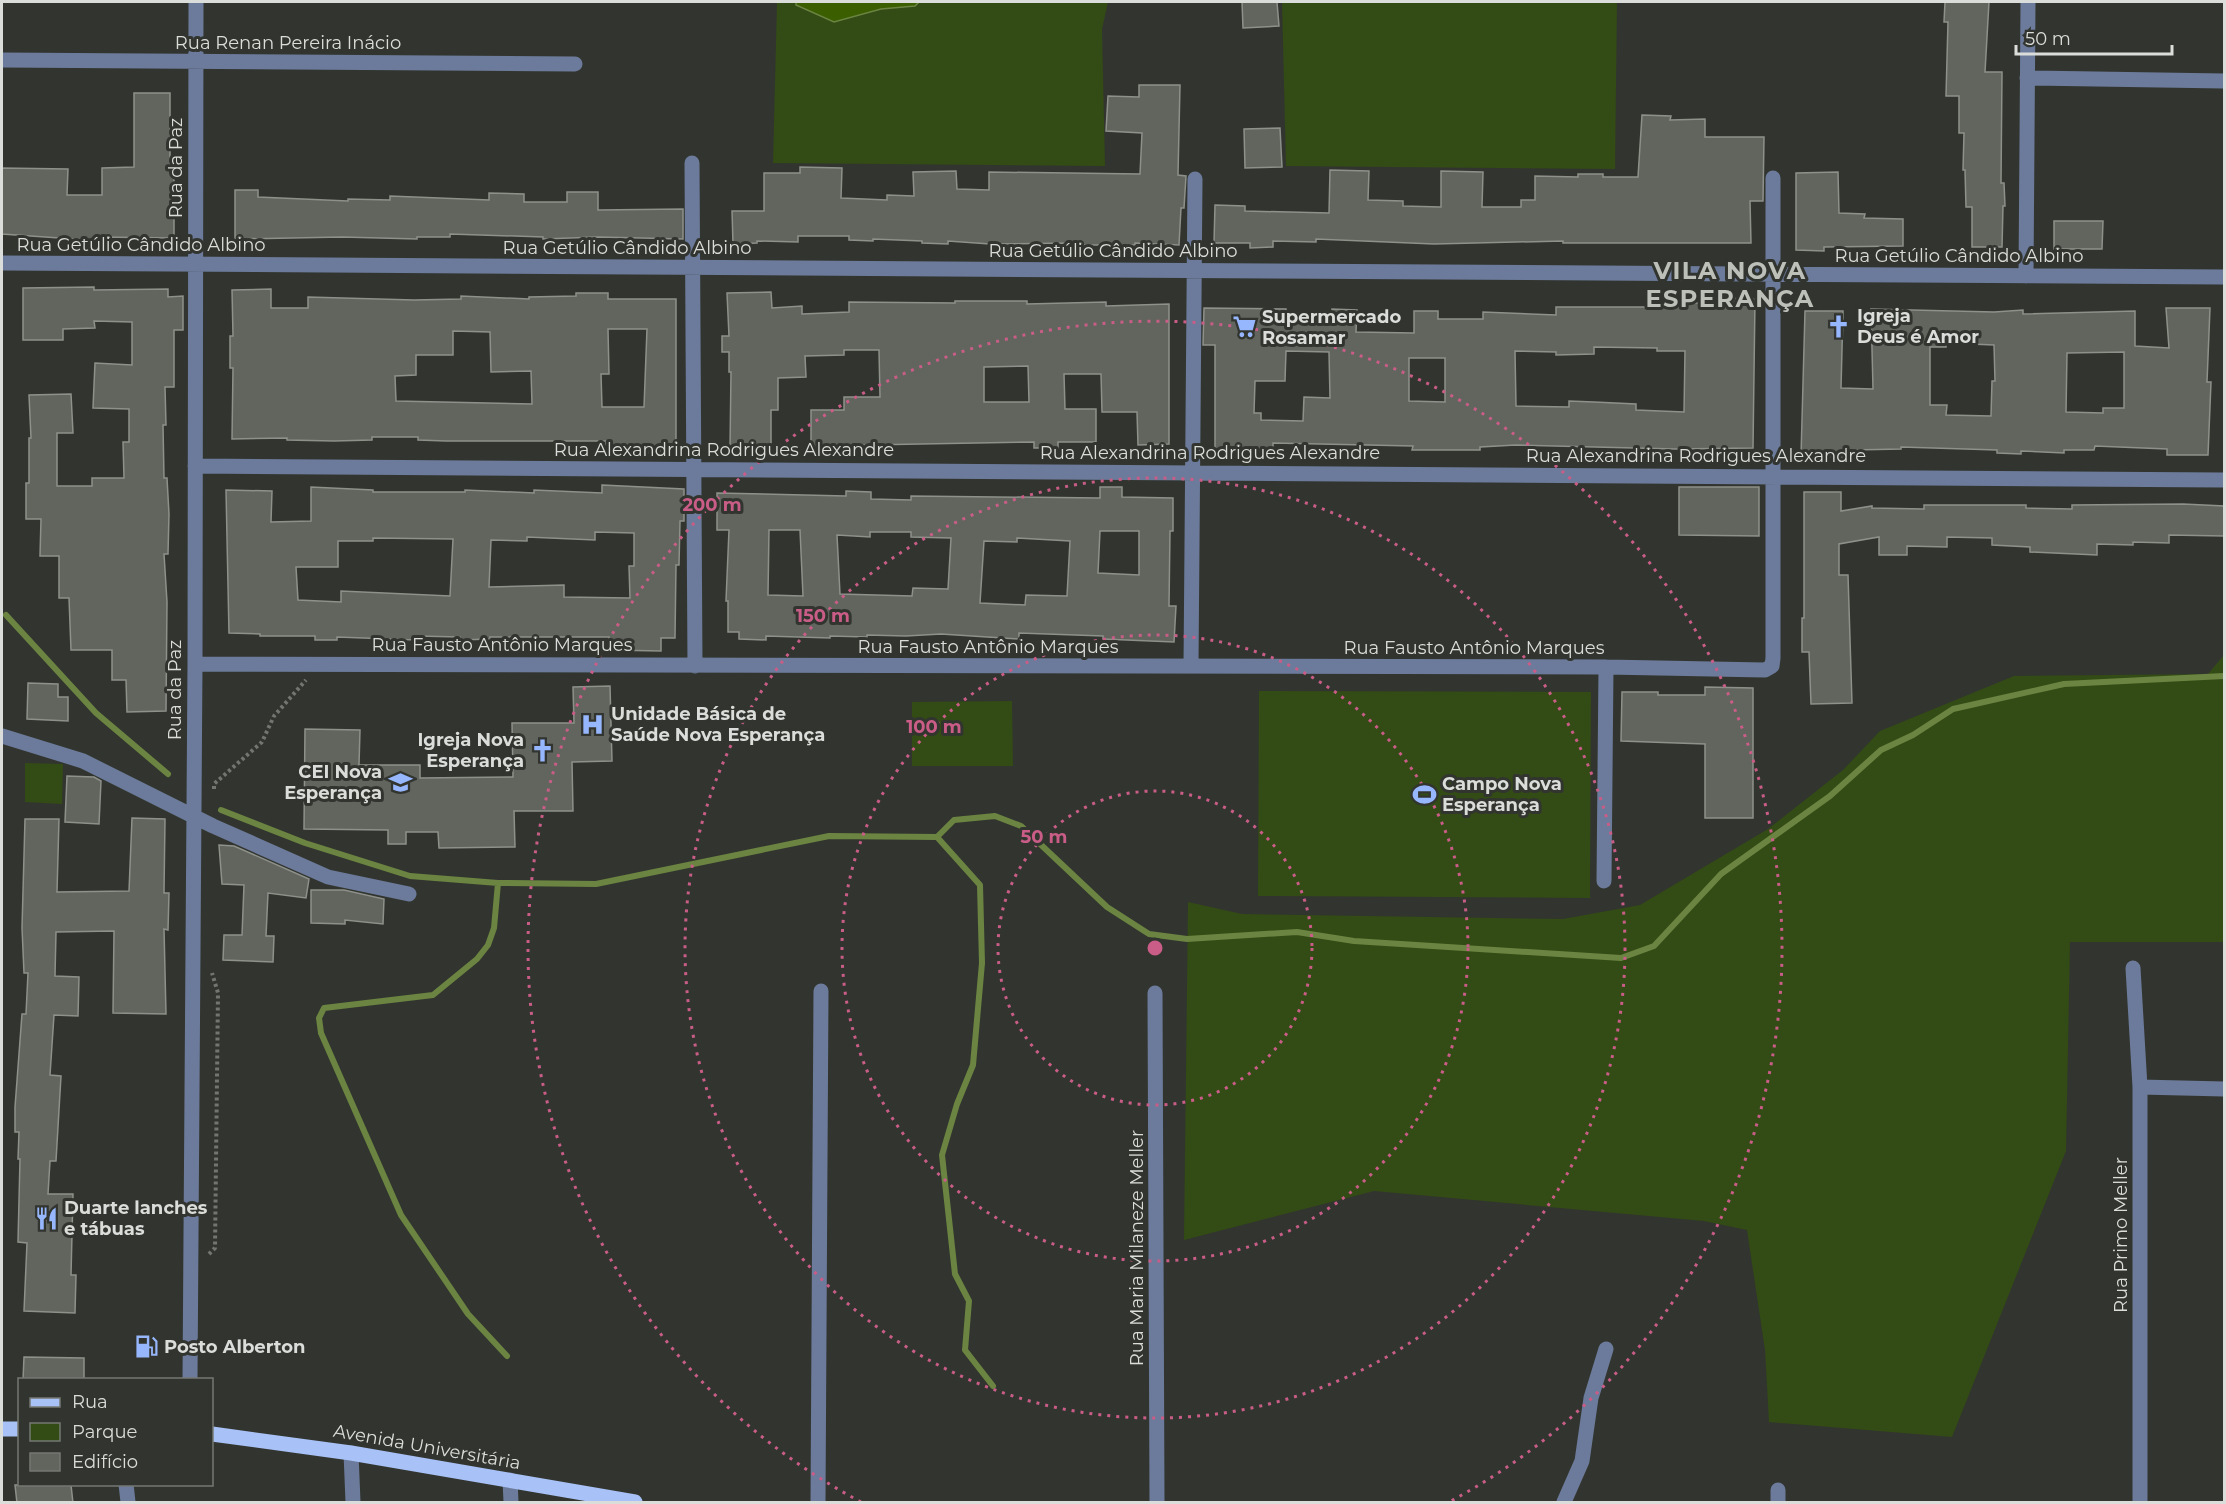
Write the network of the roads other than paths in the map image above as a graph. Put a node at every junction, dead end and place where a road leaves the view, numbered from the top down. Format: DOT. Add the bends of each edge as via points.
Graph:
graph roads {
  1 [pos="196,2"];
  2 [pos="2028,2"];
  3 [pos="2,60"];
  4 [pos="196,62"];
  5 [pos="575,64"];
  6 [pos="2027,78"];
  7 [pos="2224,81"];
  8 [pos="692,163"];
  9 [pos="1773,178"];
  10 [pos="1195,179"];
  11 [pos="2,263"];
  12 [pos="195,265"];
  13 [pos="692,268"];
  14 [pos="1194,271"];
  15 [pos="1773,275"];
  16 [pos="2026,276"];
  17 [pos="2224,278"];
  18 [pos="195,466"];
  19 [pos="694,469"];
  20 [pos="1193,472"];
  21 [pos="1772,476"];
  22 [pos="2224,480"];
  23 [pos="195,664"];
  24 [pos="695,666"];
  25 [pos="1191,666"];
  26 [pos="1606,667"];
  27 [pos="2,736"];
  28 [pos="194,817"];
  29 [pos="1604,881"];
  30 [pos="409,894"];
  31 [pos="2133,968"];
  32 [pos="821,991"];
  33 [pos="1155,993"];
  34 [pos="2140,1087"];
  35 [pos="2224,1089"];
  36 [pos="1606,1349"];
  37 [pos="190,1378"];
  38 [pos="2,1429"];
  39 [pos="18,1429"];
  40 [pos="213,1434"];
  41 [pos="351,1453"];
  42 [pos="510,1480"];
  43 [pos="126,1486"];
  44 [pos="128,1503"];
  45 [pos="353,1503"];
  46 [pos="511,1503"];
  47 [pos="635,1503"];
  48 [pos="818,1503"];
  49 [pos="1157,1503"];
  50 [pos="1564,1503"];
  51 [pos="2140,1503"];
  1 -- 4 [label="street, Rua da Paz"];
  2 -- 6 [label="street"];
  3 -- 4 [label="street, Rua Renan Pereira Inácio"];
  4 -- 5 [label="street, Rua Renan Pereira Inácio"];
  4 -- 12 [label="street, Rua da Paz"];
  6 -- 7 [label="street"];
  6 -- 16 [label="street"];
  8 -- 13 [label="street"];
  9 -- 15 [label="street"];
  10 -- 14 [label="street"];
  11 -- 12 [label="street, Rua Getúlio Cândido Albino"];
  12 -- 13 [label="street, Rua Getúlio Cândido Albino"];
  12 -- 18 [label="street, Rua da Paz"];
  13 -- 14 [label="street, Rua Getúlio Cândido Albino"];
  13 -- 19 [label="street"];
  14 -- 15 [label="street, Rua Getúlio Cândido Albino"];
  14 -- 20 [label="street"];
  15 -- 16 [label="street, Rua Getúlio Cândido Albino"];
  15 -- 21 [label="street"];
  16 -- 17 [label="street, Rua Getúlio Cândido Albino"];
  18 -- 19 [label="street, Rua Alexandrina Rodrigues Alexandre"];
  18 -- 23 [label="street, Rua da Paz"];
  19 -- 20 [label="street, Rua Alexandrina Rodrigues Alexandre"];
  19 -- 24 [label="street"];
  20 -- 21 [label="street, Rua Alexandrina Rodrigues Alexandre"];
  20 -- 25 [label="street"];
  21 -- 22 [label="street, Rua Alexandrina Rodrigues Alexandre"];
  21 -- 26 [label="street, Rua Fausto Antônio Marques" via="1772,666 1765,670"];
  23 -- 24 [label="street, Rua Fausto Antônio Marques"];
  23 -- 28 [label="street, Rua da Paz"];
  24 -- 25 [label="street, Rua Fausto Antônio Marques"];
  25 -- 26 [label="street, Rua Fausto Antônio Marques"];
  26 -- 29 [label="street"];
  27 -- 28 [label="street" via="83,761"];
  28 -- 30 [label="street" via="328,877"];
  28 -- 37 [label="street, Rua da Paz"];
  31 -- 34 [label="street, Rua Primo Meller"];
  32 -- 48 [label="street"];
  33 -- 49 [label="street, Rua Maria Milaneze Meller"];
  34 -- 35 [label="street"];
  34 -- 51 [label="street, Rua Primo Meller"];
  36 -- 50 [label="street" via="1591,1398 1582,1461"];
  38 -- 39 [label="main road"];
  40 -- 41 [label="main road, Avenida Universitária"];
  41 -- 42 [label="main road, Avenida Universitária"];
  41 -- 45 [label="street"];
  42 -- 46 [label="street"];
  42 -- 47 [label="main road, Avenida Universitária"];
  43 -- 44 [label="street"];
}
